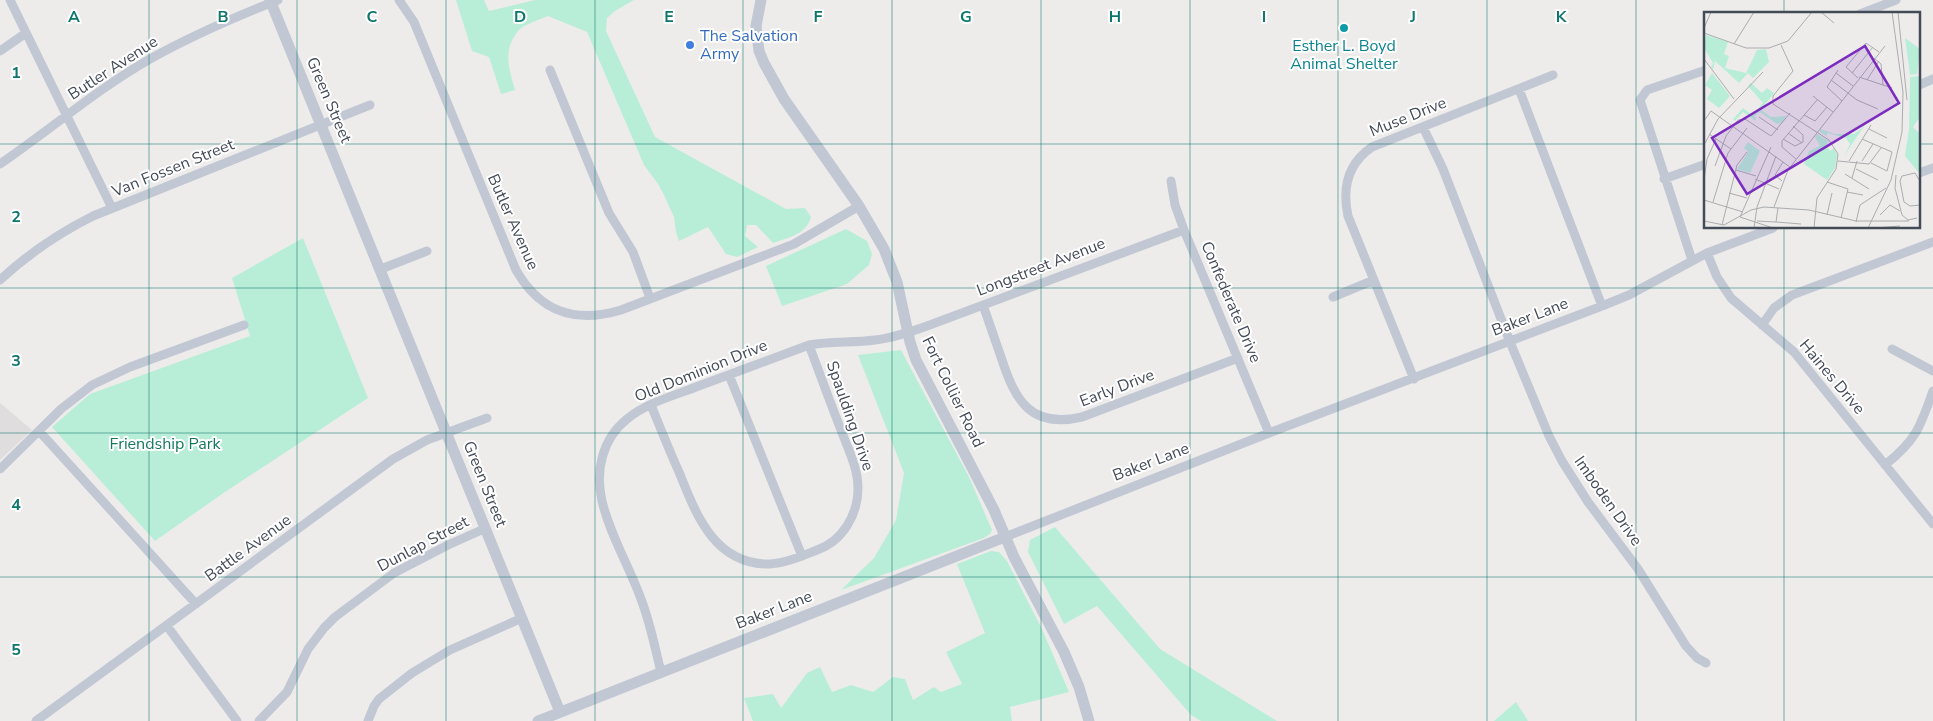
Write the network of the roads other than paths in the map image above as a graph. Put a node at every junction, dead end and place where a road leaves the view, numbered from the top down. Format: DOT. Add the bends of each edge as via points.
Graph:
graph roads {
  1 [pos="10,0"];
  2 [pos="399,0"];
  3 [pos="761,0"];
  4 [pos="1896,0"];
  5 [pos="273,1"];
  6 [pos="1865,12"];
  7 [pos="26,32"];
  8 [pos="0,51"];
  9 [pos="550,70"];
  10 [pos="1704,71"];
  11 [pos="1553,75"];
  12 [pos="1933,79"];
  13 [pos="1920,84"];
  14 [pos="1519,89"];
  15 [pos="370,106"];
  16 [pos="67,117"];
  17 [pos="321,124"];
  18 [pos="1423,127"];
  19 [pos="0,164"];
  20 [pos="1704,165"];
  21 [pos="1933,168"];
  22 [pos="1920,173"];
  23 [pos="1664,179"];
  24 [pos="1171,181"];
  25 [pos="859,206"];
  26 [pos="112,208"];
  27 [pos="1770,229"];
  28 [pos="1184,230"];
  29 [pos="1933,242"];
  30 [pos="427,251"];
  31 [pos="1708,253"];
  32 [pos="1692,260"];
  33 [pos="381,269"];
  34 [pos="0,280"];
  35 [pos="1374,280"];
  36 [pos="1333,297"];
  37 [pos="650,298"];
  38 [pos="983,305"];
  39 [pos="1602,306"];
  40 [pos="244,325"];
  41 [pos="1762,325"];
  42 [pos="907,332"];
  43 [pos="1510,342"];
  44 [pos="809,345"];
  45 [pos="1892,349"];
  46 [pos="1238,358"];
  47 [pos="1933,371"];
  48 [pos="728,375"];
  49 [pos="1414,379"];
  50 [pos="1933,392"];
  51 [pos="651,405"];
  52 [pos="487,418"];
  53 [pos="39,431"];
  54 [pos="447,433"];
  55 [pos="1269,433"];
  56 [pos="1885,465"];
  57 [pos="0,469"];
  58 [pos="1933,524"];
  59 [pos="486,528"];
  60 [pos="1005,536"];
  61 [pos="802,556"];
  62 [pos="196,604"];
  63 [pos="522,618"];
  64 [pos="166,626"];
  65 [pos="1706,663"];
  66 [pos="661,672"];
  67 [pos="560,712"];
  68 [pos="36,721"];
  69 [pos="237,721"];
  70 [pos="258,721"];
  71 [pos="368,721"];
  72 [pos="538,721"];
  73 [pos="1088,721"];
  1 -- 7 [label="street"];
  2 -- 37 [label="street, Butler Avenue" via="414,22 516,270 530,290 556,310 580,316 606,314"];
  3 -- 25 [label="street, Fort Collier Road" via="756,26 764,63 784,99"];
  4 -- 6 [label="street"];
  5 -- 16 [label="street, Butler Avenue" via="150,59"];
  5 -- 17 [label="street, Green Street"];
  7 -- 8 [label="street"];
  7 -- 16 [label="street"];
  9 -- 37 [label="street" via="609,213 633,252"];
  10 -- 23 [label="street" via="1647,90 1641,96 1640,104"];
  11 -- 14 [label="street, Muse Drive"];
  12 -- 13 [label="street"];
  14 -- 18 [label="street, Muse Drive"];
  14 -- 39 [label="street"];
  15 -- 17 [label="street, Van Fossen Street"];
  16 -- 19 [label="street, Butler Avenue"];
  16 -- 26 [label="street"];
  17 -- 26 [label="street, Van Fossen Street"];
  17 -- 33 [label="street, Green Street"];
  18 -- 35 [label="street, Muse Drive" via="1364,152 1348,176 1345,193 1348,216"];
  18 -- 43 [label="street, Imboden Drive" via="1443,169"];
  20 -- 23 [label="street"];
  21 -- 22 [label="street"];
  23 -- 32 [label="street"];
  24 -- 28 [label="street, Confederate Drive"];
  25 -- 37 [label="street, Butler Avenue" via="794,244"];
  25 -- 42 [label="street, Fort Collier Road" via="891,265"];
  26 -- 34 [label="street, Van Fossen Street" via="61,233"];
  27 -- 31 [label="street, Baker Lane"];
  28 -- 38 [label="street, Longstreet Avenue"];
  28 -- 46 [label="street, Confederate Drive"];
  29 -- 41 [label="street" via="1792,296 1774,308"];
  30 -- 33 [label="street"];
  31 -- 32 [label="street, Baker Lane"];
  31 -- 41 [label="street, Haines Drive" via="1723,288"];
  32 -- 39 [label="street, Baker Lane"];
  33 -- 54 [label="street, Green Street"];
  35 -- 36 [label="street"];
  35 -- 49 [label="street, Muse Drive"];
  38 -- 42 [label="street, Longstreet Avenue"];
  38 -- 46 [label="street, Early Drive" via="1014,393 1030,409 1051,419 1082,418"];
  39 -- 43 [label="street, Baker Lane"];
  40 -- 53 [label="street" via="92,384"];
  41 -- 56 [label="street, Haines Drive" via="1794,352"];
  42 -- 44 [label="street, Old Dominion Drive" via="876,340"];
  42 -- 60 [label="street, Fort Collier Road" via="923,374"];
  43 -- 49 [label="street, Baker Lane"];
  43 -- 65 [label="street, Imboden Drive" via="1549,436 1573,479 1638,570 1686,646"];
  44 -- 48 [label="street, Old Dominion Drive"];
  44 -- 61 [label="street, Spaulding Drive" via="854,464 858,495 853,515 841,534 821,549"];
  45 -- 47 [label="street"];
  46 -- 55 [label="street, Confederate Drive"];
  48 -- 51 [label="street, Old Dominion Drive"];
  48 -- 61 [label="street"];
  49 -- 55 [label="street, Baker Lane"];
  50 -- 56 [label="street" via="1911,441"];
  51 -- 61 [label="street, Spaulding Drive" via="697,516 710,535 729,551 749,561 770,564"];
  51 -- 66 [label="street, Old Dominion Drive" via="626,419 611,437 601,459 599,483 606,514 642,600"];
  52 -- 54 [label="street, Battle Avenue"];
  53 -- 57 [label="street"];
  53 -- 62 [label="street"];
  54 -- 59 [label="street, Green Street"];
  54 -- 62 [label="street, Battle Avenue" via="393,459"];
  55 -- 60 [label="street, Baker Lane"];
  56 -- 58 [label="street, Haines Drive"];
  59 -- 63 [label="street, Green Street"];
  59 -- 70 [label="street, Dunlap Street" via="394,573 335,617 308,649 287,692"];
  60 -- 66 [label="street, Baker Lane"];
  60 -- 73 [label="street, Fort Collier Road" via="1072,669"];
  62 -- 64 [label="street, Battle Avenue"];
  63 -- 67 [label="street, Green Street"];
  63 -- 71 [label="street" via="450,650 420,668 379,698"];
  64 -- 68 [label="street, Battle Avenue"];
  64 -- 69 [label="street"];
  66 -- 67 [label="street, Baker Lane"];
  67 -- 72 [label="street, Baker Lane"];
}
